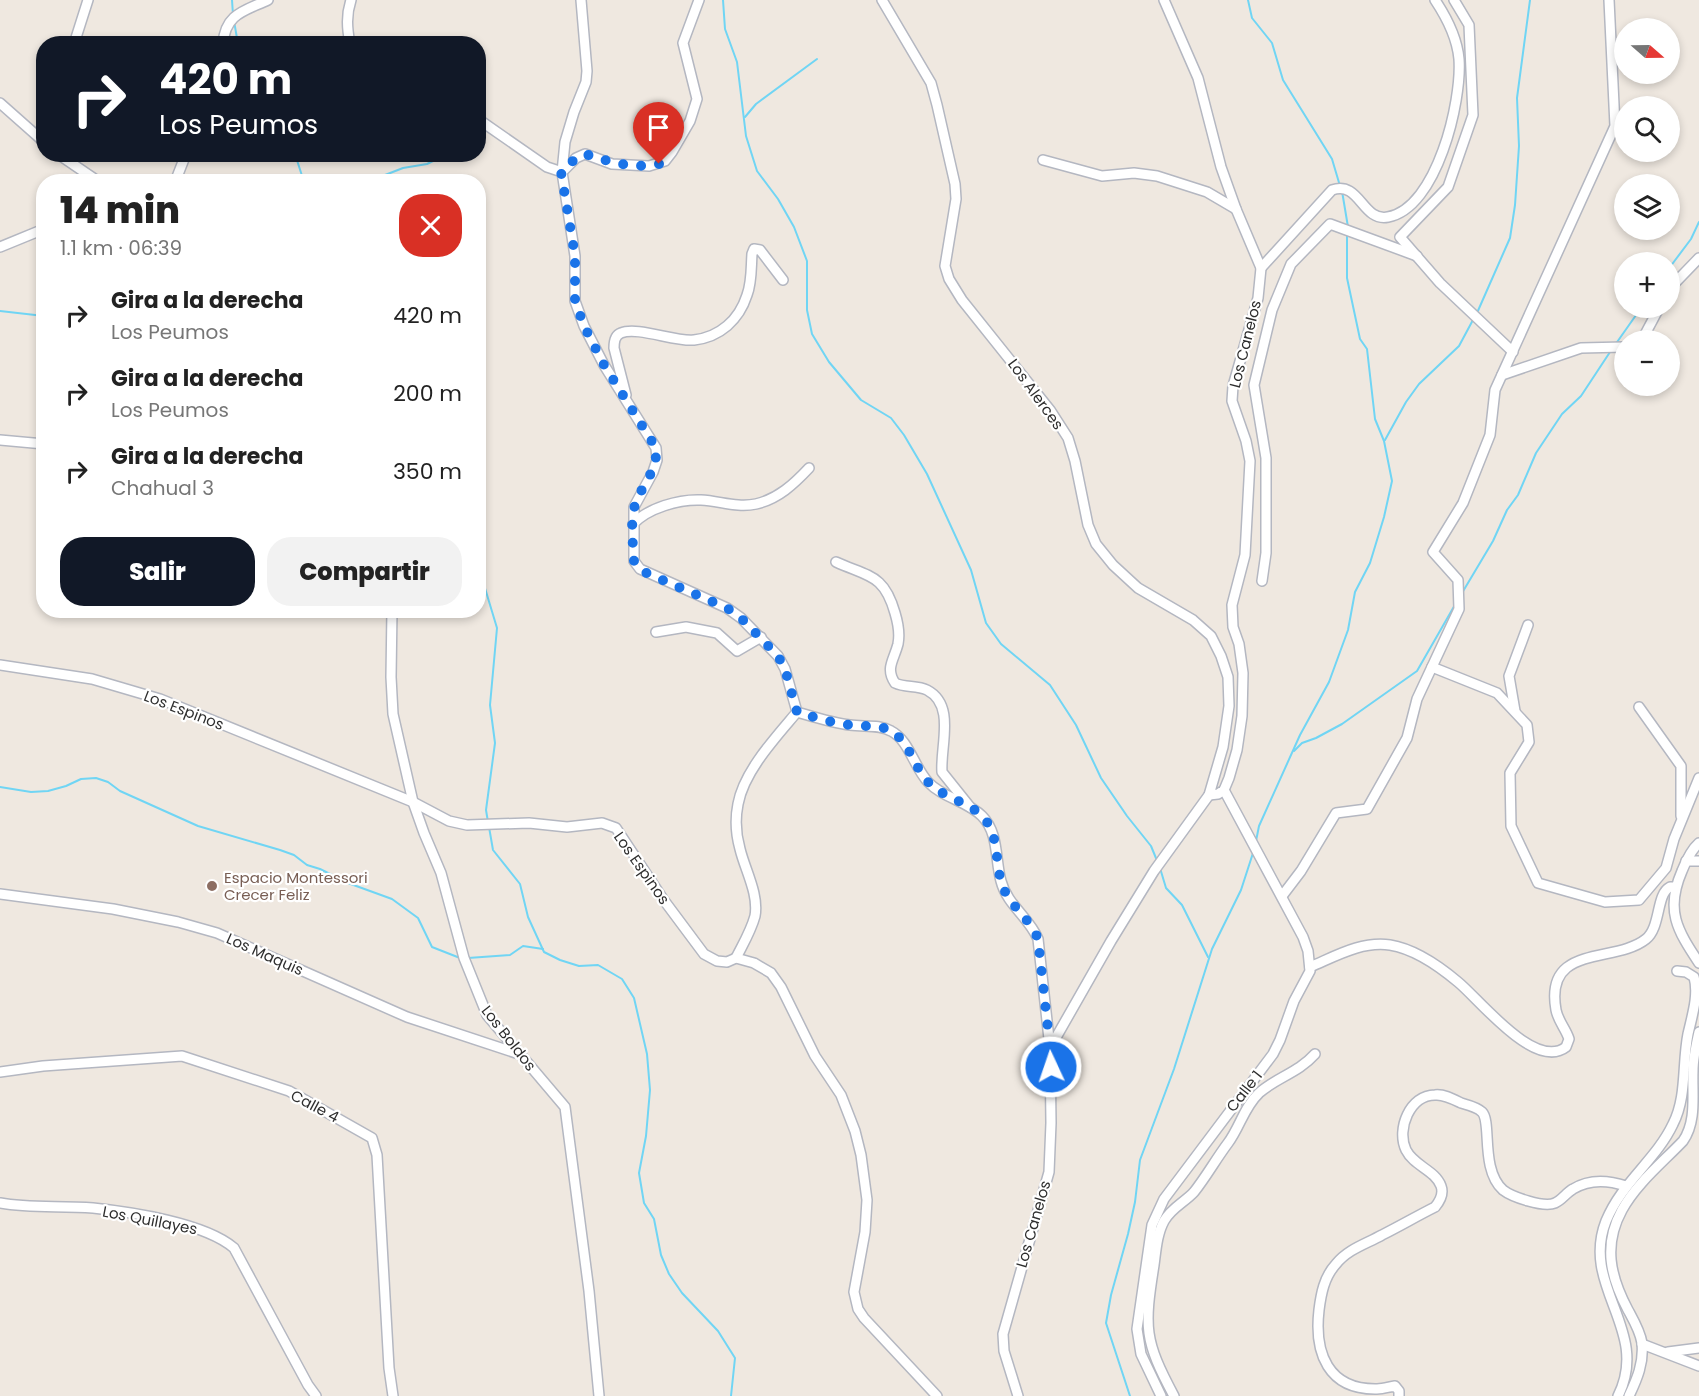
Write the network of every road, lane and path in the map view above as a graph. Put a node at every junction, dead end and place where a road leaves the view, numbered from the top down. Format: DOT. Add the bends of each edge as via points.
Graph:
graph roads {
  1 [pos="88,0"];
  2 [pos="268,0"];
  3 [pos="351,0"];
  4 [pos="580,0"];
  5 [pos="699,0"];
  6 [pos="882,0"];
  7 [pos="1164,0"];
  8 [pos="1436,0"];
  9 [pos="1454,0"];
  10 [pos="1610,0"];
  11 [pos="77,36"];
  12 [pos="225,36"];
  13 [pos="349,36"];
  14 [pos="0,103"];
  15 [pos="486,125"];
  16 [pos="36,135"];
  17 [pos="1044,160"];
  18 [pos="69,162"];
  19 [pos="561,172"];
  20 [pos="87,174"];
  21 [pos="1236,209"];
  22 [pos="36,232"];
  23 [pos="0,248"];
  24 [pos="1417,256"];
  25 [pos="1699,258"];
  26 [pos="1261,268"];
  27 [pos="1680,276"];
  28 [pos="783,280"];
  29 [pos="1614,347"];
  30 [pos="1513,352"];
  31 [pos="1502,375"];
  32 [pos="628,404"];
  33 [pos="0,440"];
  34 [pos="36,443"];
  35 [pos="809,468"];
  36 [pos="633,524"];
  37 [pos="836,562"];
  38 [pos="1262,581"];
  39 [pos="392,618"];
  40 [pos="1528,625"];
  41 [pos="656,632"];
  42 [pos="761,637"];
  43 [pos="0,665"];
  44 [pos="1432,668"];
  45 [pos="1639,707"];
  46 [pos="1515,711"];
  47 [pos="797,712"];
  48 [pos="1699,778"];
  49 [pos="1224,790"];
  50 [pos="1209,795"];
  51 [pos="413,802"];
  52 [pos="972,809"];
  53 [pos="1681,821"];
  54 [pos="1699,843"];
  55 [pos="1686,861"];
  56 [pos="1699,861"];
  57 [pos="1675,887"];
  58 [pos="0,894"];
  59 [pos="1282,896"];
  60 [pos="736,958"];
  61 [pos="1699,963"];
  62 [pos="1310,967"];
  63 [pos="1677,971"];
  64 [pos="1699,1032"];
  65 [pos="1050,1048"];
  66 [pos="519,1054"];
  67 [pos="1315,1054"];
  68 [pos="0,1072"];
  69 [pos="1696,1114"];
  70 [pos="1626,1186"];
  71 [pos="0,1203"];
  72 [pos="1642,1344"];
  73 [pos="1699,1348"];
  74 [pos="1665,1353"];
  75 [pos="1699,1366"];
  76 [pos="316,1396"];
  77 [pos="393,1396"];
  78 [pos="599,1396"];
  79 [pos="937,1396"];
  80 [pos="1018,1396"];
  81 [pos="1161,1396"];
  82 [pos="1174,1396"];
  83 [pos="1399,1396"];
  84 [pos="1618,1396"];
  85 [pos="1629,1396"];
  1 -- 11 [label="street"];
  2 -- 12 [label="street" via="232,18"];
  3 -- 13 [label="street" via="347,11"];
  4 -- 19 [label="street" via="586,82 565,142"];
  5 -- 19 [label="street" via="683,43 697,99 690,121 665,161 649,166 612,164 585,154"];
  6 -- 50 [label="street, Los Alerces" via="931,83 937,105 955,183 945,266 949,279 1068,438 1096,544 1138,588 1193,620 1211,636 1221,656 1228,677 1229,706 1223,747"];
  7 -- 21 [label="street, Los Canelos" via="1198,78"];
  8 -- 26 [label="street" via="1454,34 1459,79 1449,137 1429,181 1405,210 1384,218 1371,213 1350,190 1332,190"];
  9 -- 24 [label="street" via="1469,25 1473,115 1448,187 1400,237"];
  10 -- 30 [label="street" via="1615,126"];
  14 -- 16 [label="street"];
  15 -- 19 [label="street" via="547,167"];
  17 -- 21 [label="street" via="1102,176 1157,176 1207,192"];
  18 -- 20 [label="street"];
  19 -- 32 [label="street" via="575,256 575,301 604,365"];
  21 -- 26 [label="street, Los Canelos"];
  22 -- 23 [label="street"];
  24 -- 30 [label="street"];
  24 -- 38 [label="street" via="1330,224 1291,264 1272,310 1254,385 1266,458 1266,552"];
  25 -- 27 [label="street"];
  26 -- 49 [label="street, Los Canelos" via="1258,298 1233,386 1233,401 1250,461 1245,555 1232,605 1243,673 1242,716 1237,750"];
  28 -- 32 [label="street" via="760,250 754,249 748,293 725,329 693,340 620,333 614,348"];
  29 -- 31 [label="street" via="1581,348"];
  30 -- 31 [label="street"];
  31 -- 44 [label="street" via="1495,390 1490,435 1463,503 1433,552 1458,580 1459,609"];
  32 -- 36 [label="street" via="652,440 657,460 634,507"];
  33 -- 34 [label="street"];
  35 -- 36 [label="street" via="793,485 758,504 738,506 699,500 650,510"];
  36 -- 42 [label="street" via="634,561 640,569 727,608"];
  37 -- 52 [label="street, Los Canelos" via="877,580 888,592 899,637 890,663 891,676 901,686 927,690 939,700 944,713 942,772"];
  39 -- 51 [label="street, Los Boldos" via="393,714"];
  40 -- 46 [label="street" via="1509,676"];
  41 -- 42 [label="street" via="686,627 717,633 737,651"];
  42 -- 47 [label="street" via="785,669"];
  43 -- 51 [label="street, Los Espinos" via="92,679 160,699"];
  44 -- 46 [label="street" via="1497,693"];
  44 -- 59 [label="street" via="1407,738 1366,809 1335,813"];
  45 -- 53 [label="street" via="1681,766"];
  46 -- 53 [label="street" via="1527,725 1529,742 1510,773 1511,826 1538,883 1605,902 1639,900 1666,868"];
  47 -- 52 [label="street" via="832,722 890,730 901,738 929,783"];
  47 -- 60 [label="street" via="752,770 738,802 739,848 754,892 755,914"];
  48 -- 53 [label="street"];
  49 -- 50 [label="street"];
  49 -- 59 [label="street"];
  50 -- 65 [label="street, Los Alerces" via="1154,871"];
  51 -- 60 [label="street, Los Espinos" via="449,821 467,825 567,827 602,823 616,828 704,954 717,962"];
  51 -- 66 [label="street, Los Boldos" via="441,873 480,1000 487,1015"];
  52 -- 65 [label="street, Los Canelos" via="989,825 1000,881 1008,898 1034,928 1038,939"];
  54 -- 55 [label="street"];
  55 -- 56 [label="street"];
  55 -- 57 [label="street"];
  57 -- 61 [label="street" via="1676,921"];
  57 -- 62 [label="street" via="1665,891 1655,926 1644,940 1579,960 1564,971 1556,1003 1569,1042 1559,1051 1540,1049 1516,1036 1456,980 1406,949 1366,945"];
  58 -- 66 [label="street, Los Maquis" via="113,909 217,933 407,1017"];
  59 -- 62 [label="street" via="1306,944"];
  60 -- 79 [label="street, Los Espinos" via="771,973 815,1056 841,1095 861,1155 867,1200 854,1292 858,1309"];
  62 -- 81 [label="street, Calle 1" via="1273,1054 1170,1191 1152,1225 1137,1338"];
  63 -- 70 [label="street" via="1694,977 1697,994 1684,1056 1679,1109 1661,1143"];
  64 -- 69 [label="street" via="1693,1062"];
  65 -- 80 [label="street, Los Canelos" via="1049,1172 1003,1334 1004,1351"];
  66 -- 78 [label="street, Los Boldos" via="565,1107"];
  67 -- 82 [label="street" via="1253,1099 1199,1185 1171,1212 1161,1229 1147,1328 1155,1358"];
  68 -- 77 [label="street, Calle 4" via="182,1056 289,1091 372,1138 377,1155"];
  69 -- 72 [label="street" via="1686,1137 1627,1201 1613,1234 1613,1276"];
  70 -- 83 [label="street" via="1589,1182 1545,1205 1510,1194 1498,1185 1491,1168 1486,1120 1481,1112 1437,1094 1425,1096 1412,1105 1403,1131 1405,1146 1413,1160 1439,1182 1440,1201 1340,1259 1324,1284 1318,1322 1322,1356 1333,1375 1363,1388 1395,1386 1400,1390"];
  70 -- 84 [label="street" via="1607,1220 1600,1254 1603,1279 1628,1351 1627,1374"];
  71 -- 76 [label="street, Los Quillayes" via="93,1208 198,1228 226,1241 234,1248"];
  72 -- 74 [label="street"];
  72 -- 85 [label="street" via="1640,1368"];
  73 -- 74 [label="street"];
  74 -- 75 [label="street"];
}
